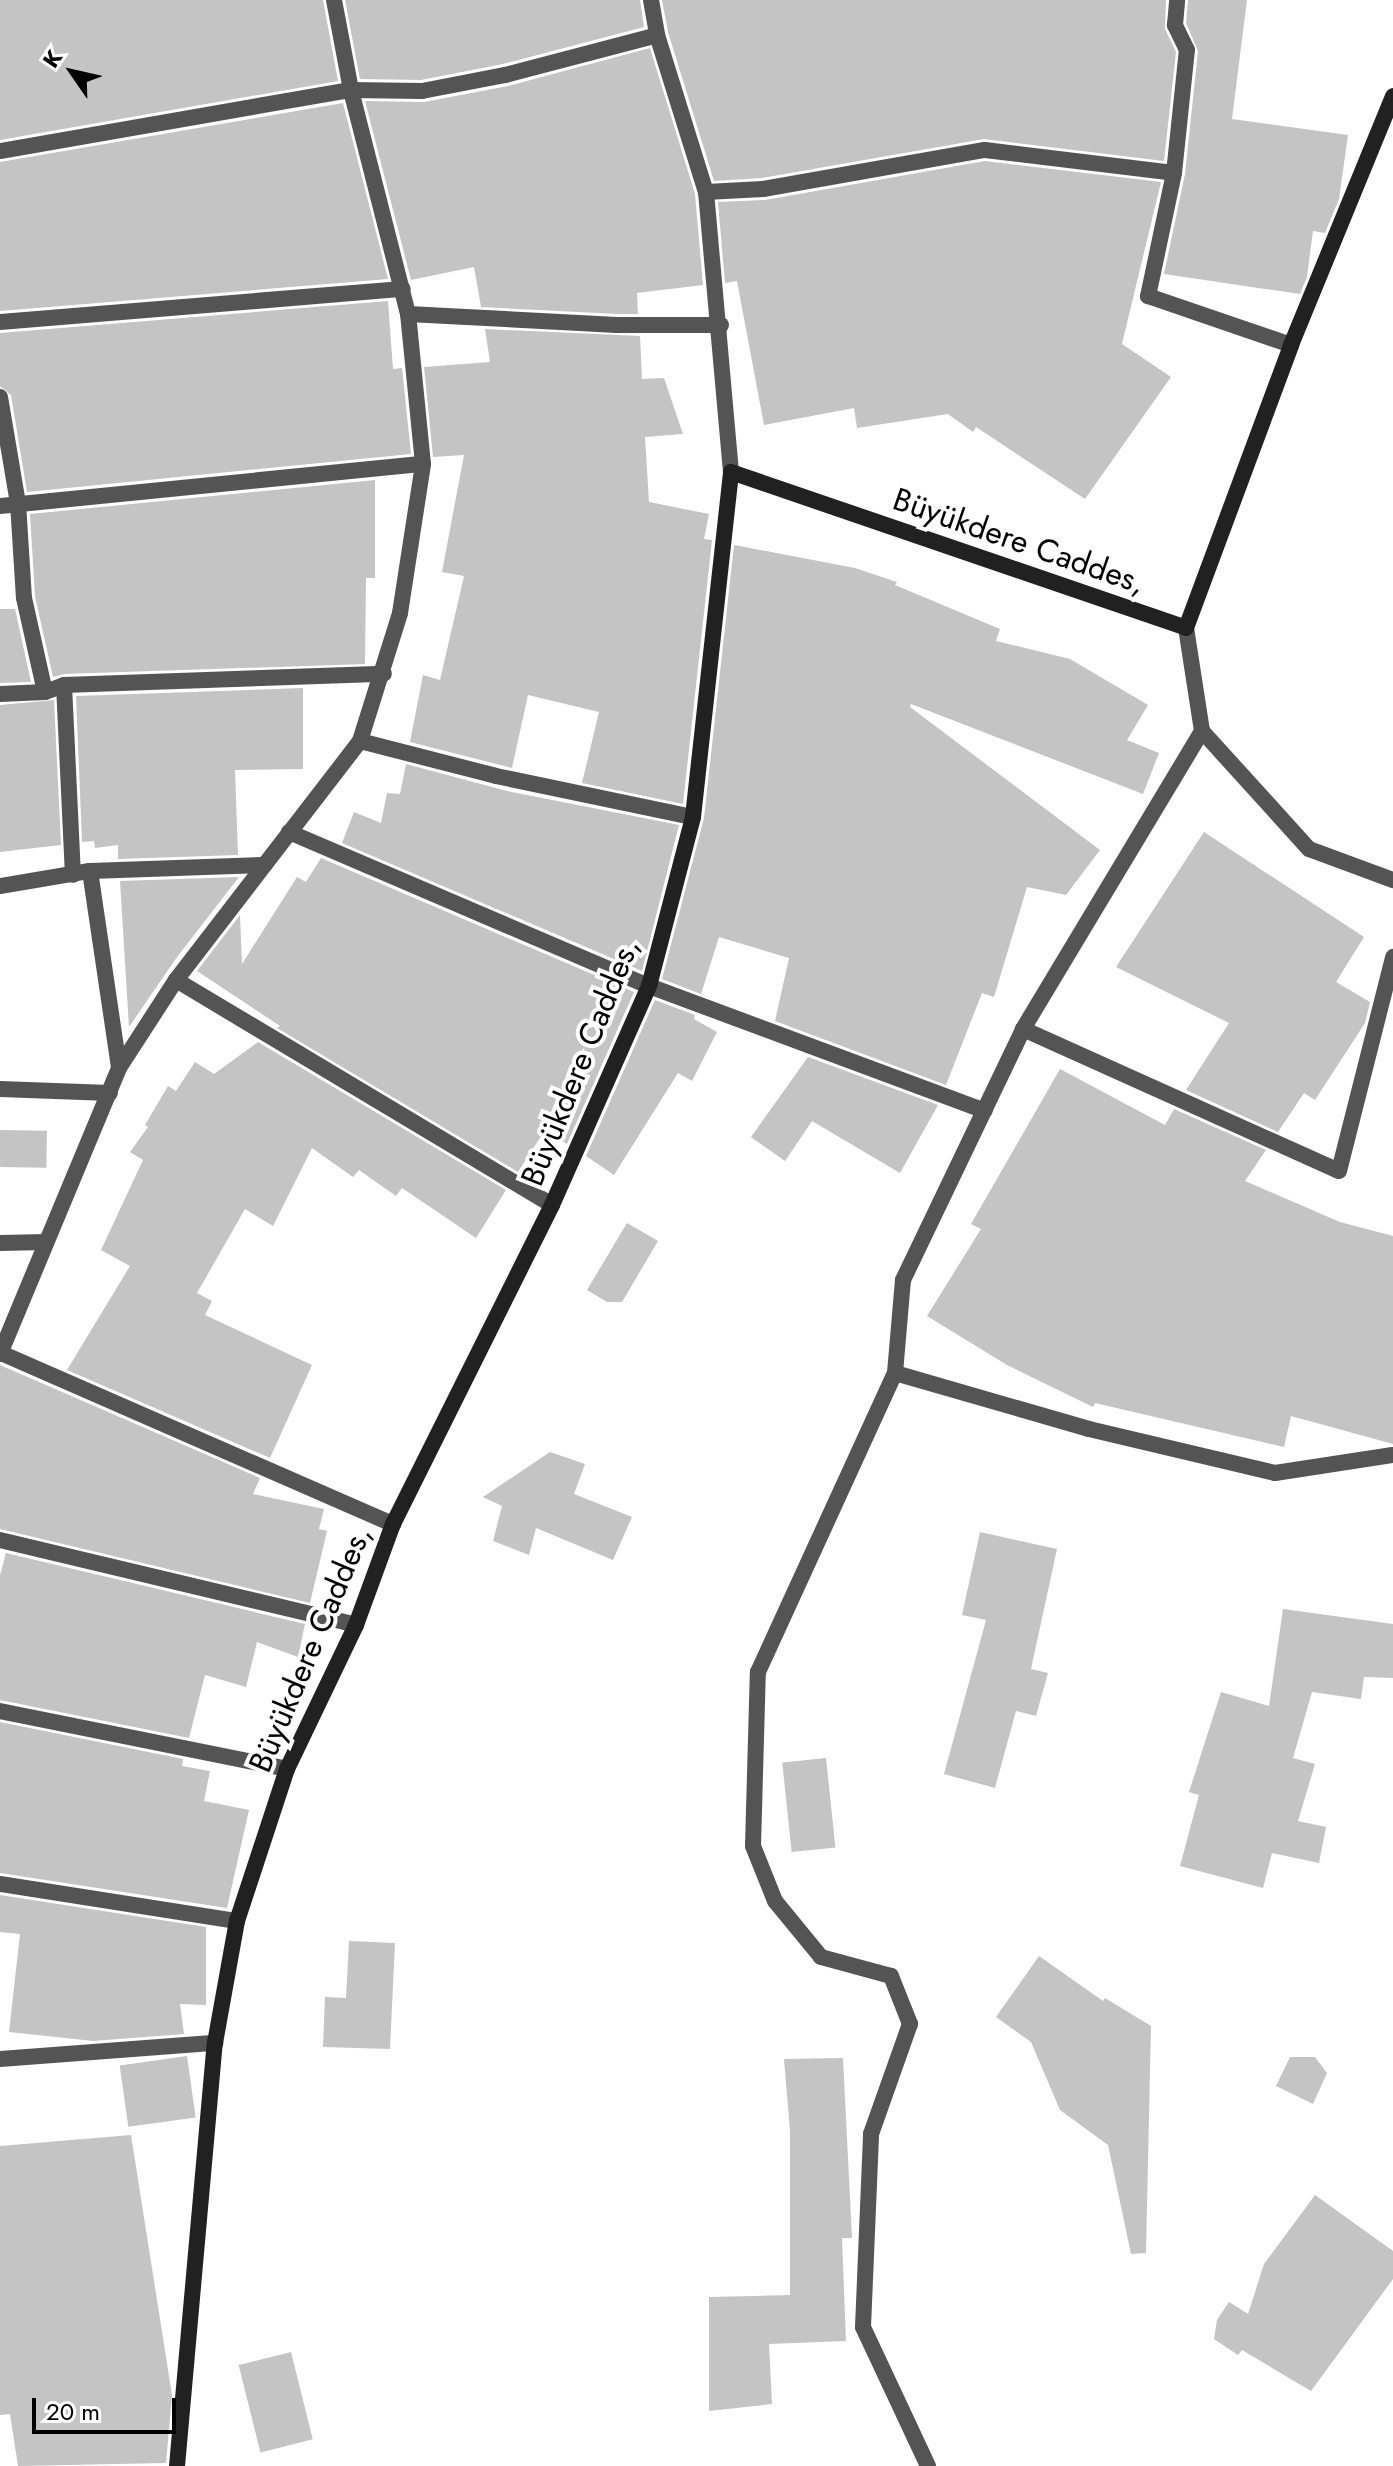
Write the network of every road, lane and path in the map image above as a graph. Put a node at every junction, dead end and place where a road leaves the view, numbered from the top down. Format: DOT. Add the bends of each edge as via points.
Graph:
graph roads {
  1 [pos="334,0"];
  2 [pos="651,0"];
  3 [pos="1177,0"];
  4 [pos="657,35"];
  5 [pos="351,90"];
  6 [pos="1393,96"];
  7 [pos="0,151"];
  8 [pos="1174,173"];
  9 [pos="706,192"];
  10 [pos="403,289"];
  11 [pos="408,314"];
  12 [pos="0,322"];
  13 [pos="721,325"];
  14 [pos="1291,345"];
  15 [pos="0,397"];
  16 [pos="423,464"];
  17 [pos="731,472"];
  18 [pos="18,503"];
  19 [pos="0,506"];
  20 [pos="1186,628"];
  21 [pos="384,674"];
  22 [pos="64,685"];
  23 [pos="45,692"];
  24 [pos="0,694"];
  25 [pos="1202,731"];
  26 [pos="360,741"];
  27 [pos="693,817"];
  28 [pos="289,832"];
  29 [pos="262,865"];
  30 [pos="82,873"];
  31 [pos="1393,880"];
  32 [pos="0,886"];
  33 [pos="1393,957"];
  34 [pos="176,980"];
  35 [pos="649,986"];
  36 [pos="1023,1029"];
  37 [pos="119,1068"];
  38 [pos="0,1089"];
  39 [pos="110,1093"];
  40 [pos="985,1111"];
  41 [pos="552,1205"];
  42 [pos="46,1242"];
  43 [pos="0,1243"];
  44 [pos="0,1354"];
  45 [pos="895,1373"];
  46 [pos="1393,1455"];
  47 [pos="393,1524"];
  48 [pos="0,1540"];
  49 [pos="356,1625"];
  50 [pos="0,1711"];
  51 [pos="287,1769"];
  52 [pos="0,1884"];
  53 [pos="237,1921"];
  54 [pos="215,2043"];
  55 [pos="0,2059"];
  56 [pos="177,2466"];
  57 [pos="928,2466"];
  1 -- 5 [label="street"];
  2 -- 4 [label="street"];
  3 -- 8 [label="street" via="1175,25 1187,50"];
  4 -- 5 [label="street" via="438,88"];
  4 -- 9 [label="street"];
  5 -- 7 [label="street"];
  5 -- 10 [label="street"];
  6 -- 14 [label="street"];
  8 -- 9 [label="street" via="985,150 763,189"];
  8 -- 14 [label="street" via="1148,296"];
  9 -- 13 [label="street"];
  10 -- 11 [label="street"];
  10 -- 12 [label="street"];
  11 -- 13 [label="street"];
  11 -- 16 [label="street"];
  13 -- 17 [label="street"];
  14 -- 20 [label="street"];
  15 -- 18 [label="street"];
  16 -- 18 [label="street"];
  16 -- 21 [label="street" via="400,613"];
  17 -- 20 [label="street, Büyükdere Caddes,"];
  17 -- 27 [label="street, Büyükdere Caddes,"];
  18 -- 19 [label="street"];
  18 -- 23 [label="street" via="24,598"];
  20 -- 25 [label="street"];
  21 -- 22 [label="street"];
  21 -- 26 [label="street"];
  22 -- 23 [label="street"];
  22 -- 30 [label="street"];
  23 -- 24 [label="street"];
  25 -- 31 [label="street" via="1309,849"];
  25 -- 36 [label="street"];
  26 -- 27 [label="street"];
  26 -- 28 [label="street"];
  27 -- 35 [label="street, Büyükdere Caddes,"];
  28 -- 29 [label="street"];
  28 -- 35 [label="street"];
  29 -- 30 [label="street"];
  29 -- 34 [label="street"];
  30 -- 32 [label="street"];
  30 -- 37 [label="street"];
  33 -- 36 [label="street" via="1339,1171"];
  34 -- 37 [label="street"];
  34 -- 41 [label="street"];
  35 -- 40 [label="street"];
  35 -- 41 [label="street, Büyükdere Caddes,"];
  36 -- 40 [label="street"];
  37 -- 39 [label="street"];
  38 -- 39 [label="street"];
  39 -- 42 [label="street"];
  40 -- 45 [label="street" via="903,1280"];
  41 -- 47 [label="street, Büyükdere Caddes,"];
  42 -- 43 [label="street"];
  42 -- 44 [label="street"];
  44 -- 47 [label="street"];
  45 -- 46 [label="street" via="1089,1429 1275,1473"];
  45 -- 57 [label="street" via="758,1672 753,1846 775,1901 821,1957 891,1976 910,2024 871,2134 863,2327"];
  47 -- 49 [label="street, Büyükdere Caddes,"];
  48 -- 49 [label="street"];
  49 -- 51 [label="street, Büyükdere Caddes,"];
  50 -- 51 [label="street"];
  51 -- 53 [label="street, Büyükdere Caddes,"];
  52 -- 53 [label="street"];
  53 -- 54 [label="street, Büyükdere Caddes,"];
  54 -- 55 [label="street"];
  54 -- 56 [label="street, Büyükdere Caddes,"];
}
